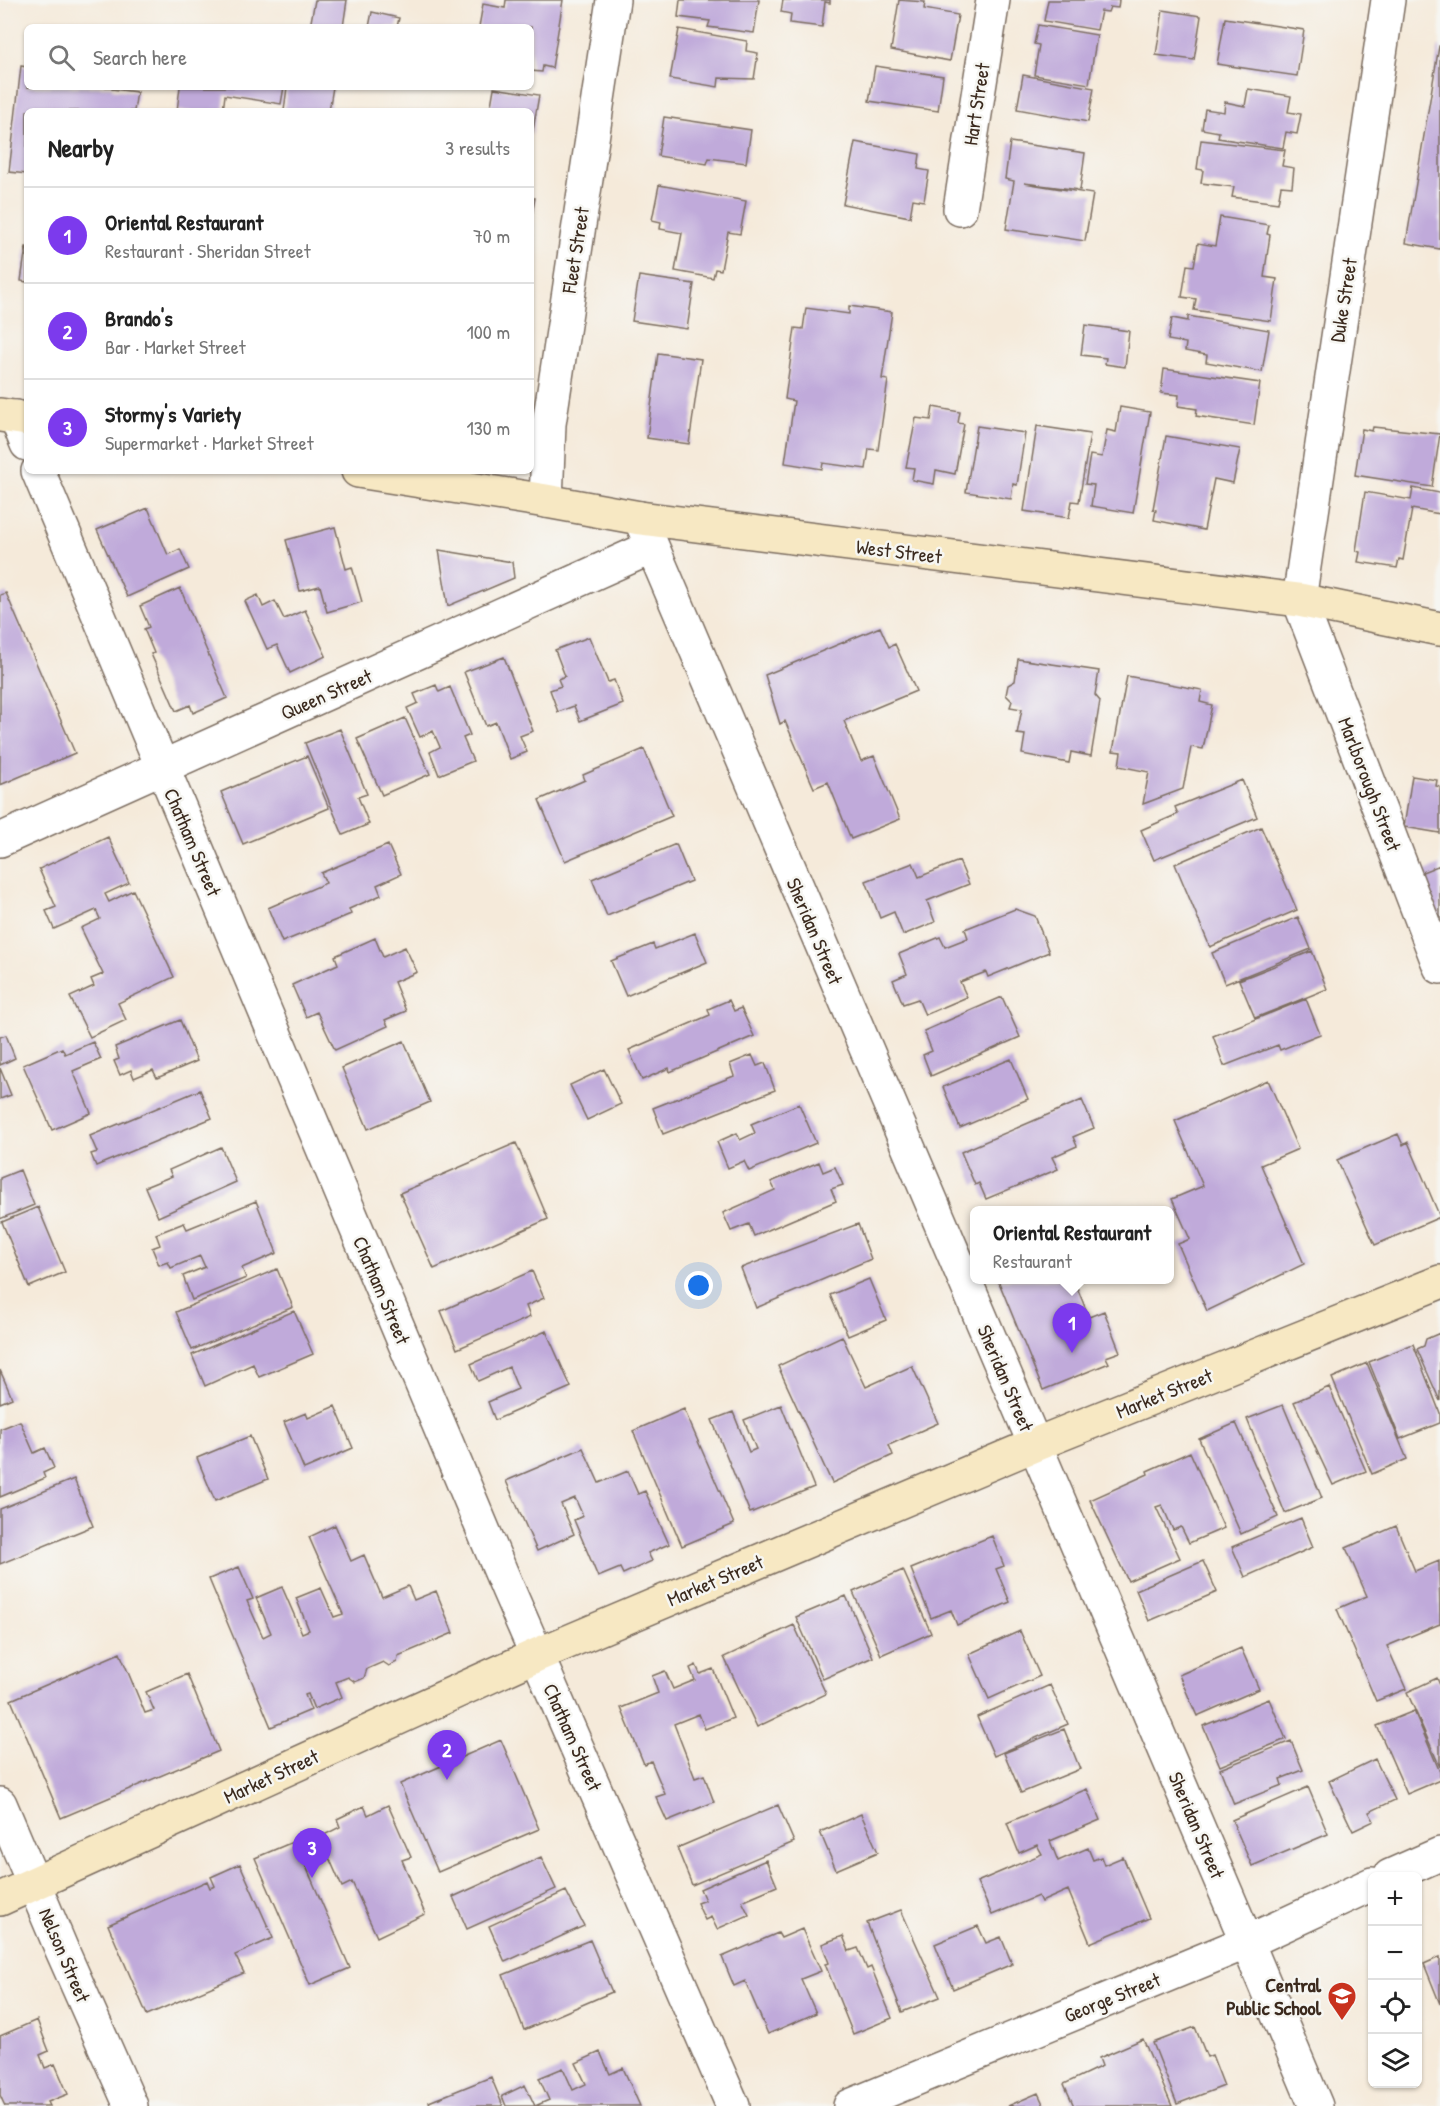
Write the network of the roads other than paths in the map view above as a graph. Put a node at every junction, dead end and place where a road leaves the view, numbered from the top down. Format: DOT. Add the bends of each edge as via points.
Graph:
graph roads {
  1 [pos="613,0"];
  2 [pos="993,0"];
  3 [pos="1388,0"];
  4 [pos="960,209"];
  5 [pos="39,474"];
  6 [pos="377,474"];
  7 [pos="546,501"];
  8 [pos="646,533"];
  9 [pos="1299,600"];
  10 [pos="1440,629"];
  11 [pos="162,768"];
  12 [pos="0,840"];
  13 [pos="1440,967"];
  14 [pos="1440,1282"];
  15 [pos="1034,1445"];
  16 [pos="537,1655"];
  17 [pos="0,1804"];
  18 [pos="1440,1854"];
  19 [pos="1399,1872"];
  20 [pos="34,1884"];
  21 [pos="1368,1886"];
  22 [pos="0,1899"];
  23 [pos="1247,1941"];
  24 [pos="131,2106"];
  25 [pos="733,2106"];
  26 [pos="850,2106"];
  27 [pos="1316,2106"];
  1 -- 7 [label="street, Fleet Street" via="549,424"];
  2 -- 4 [label="street, Hart Street"];
  3 -- 9 [label="street, Duke Street"];
  5 -- 11 [label="street, Chatham Street"];
  6 -- 7 [label="main road, West Street"];
  7 -- 8 [label="main road, West Street"];
  8 -- 9 [label="main road, West Street"];
  8 -- 11 [label="street, Queen Street"];
  8 -- 15 [label="street, Sheridan Street"];
  9 -- 10 [label="main road, West Street"];
  9 -- 13 [label="street, Marlborough Street"];
  11 -- 12 [label="street, Queen Street"];
  11 -- 16 [label="street, Chatham Street"];
  14 -- 15 [label="main road, Market Street"];
  15 -- 16 [label="main road, Market Street"];
  15 -- 23 [label="street, Sheridan Street"];
  16 -- 20 [label="main road, Market Street"];
  16 -- 25 [label="street, Chatham Street"];
  17 -- 20 [label="street, Nelson Street"];
  18 -- 19 [label="street"];
  20 -- 22 [label="main road, Market Street"];
  20 -- 24 [label="street, Nelson Street"];
  21 -- 23 [label="street, George Street"];
  23 -- 26 [label="street, George Street"];
  23 -- 27 [label="street, Sheridan Street"];
}
